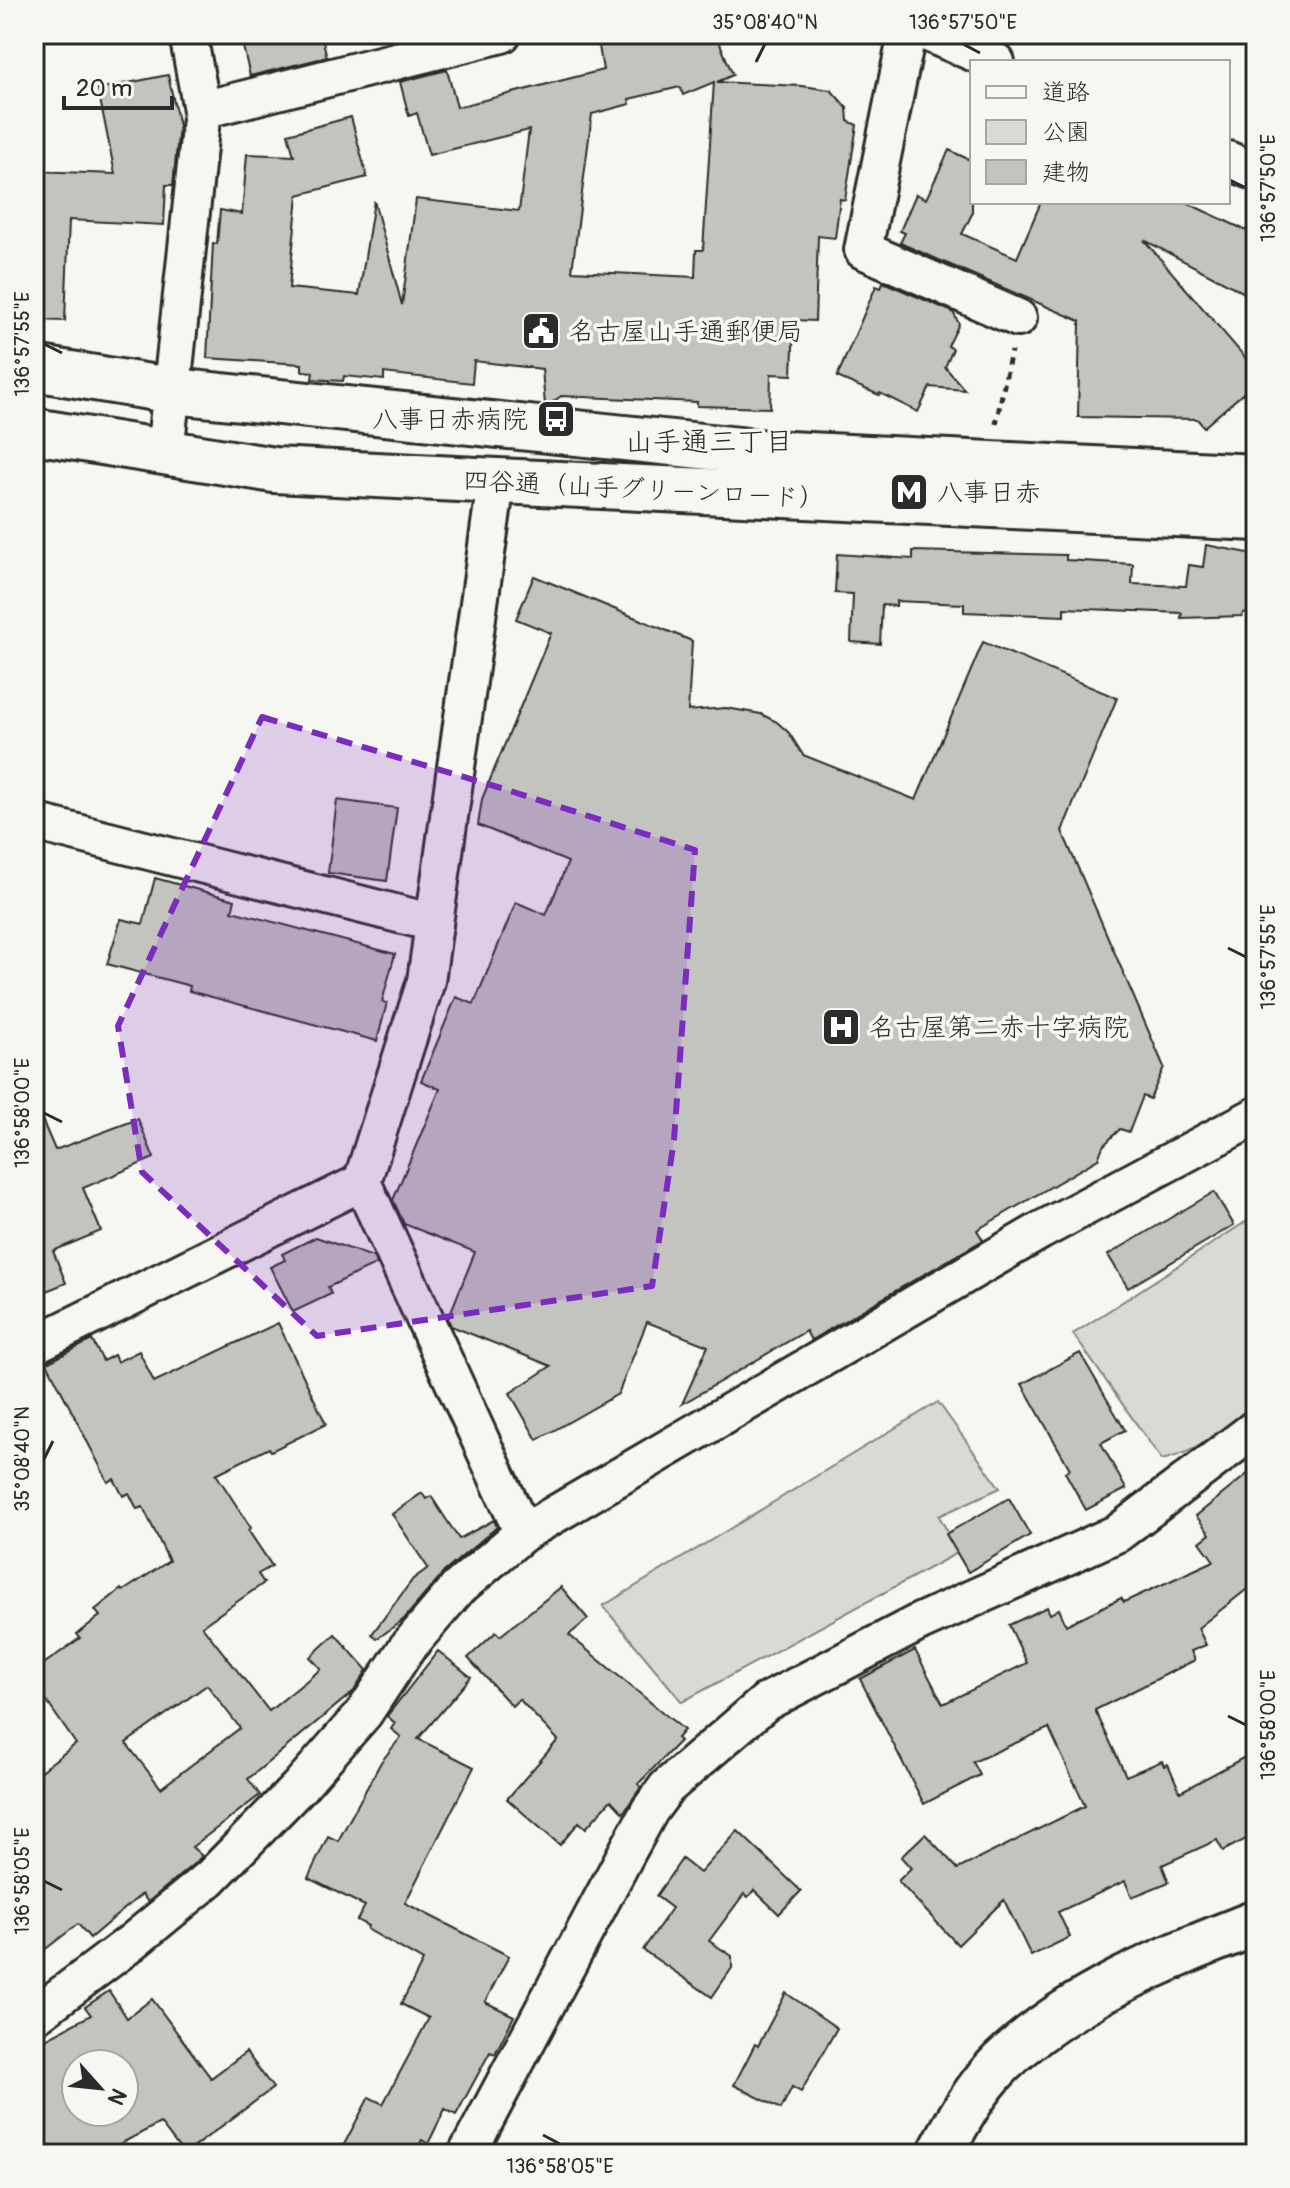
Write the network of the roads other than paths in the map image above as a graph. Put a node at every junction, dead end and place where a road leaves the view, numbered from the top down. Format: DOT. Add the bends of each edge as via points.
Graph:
graph roads {
  1 [pos="188,34"];
  2 [pos="502,34"];
  3 [pos="907,34"];
  4 [pos="930,34"];
  5 [pos="991,60"];
  6 [pos="202,110"];
  7 [pos="1230,161"];
  8 [pos="1256,172"];
  9 [pos="1018,318"];
  10 [pos="34,368"];
  11 [pos="174,391"];
  12 [pos="34,431"];
  13 [pos="165,452"];
  14 [pos="1256,477"];
  15 [pos="496,482"];
  16 [pos="1256,518"];
  17 [pos="34,822"];
  18 [pos="434,923"];
  19 [pos="1256,1116"];
  20 [pos="362,1182"];
  21 [pos="34,1345"];
  22 [pos="1256,1428"];
  23 [pos="523,1533"];
  24 [pos="1256,1923"];
  25 [pos="34,2016"];
  26 [pos="467,2154"];
  27 [pos="940,2154"];
  1 -- 6 [label="street"];
  2 -- 6 [label="street"];
  3 -- 9 [label="street" via="863,250"];
  4 -- 5 [label="street"];
  6 -- 11 [label="street"];
  7 -- 8 [label="street"];
  10 -- 11 [label="street"];
  11 -- 13 [label="street"];
  11 -- 14 [label="street" via="768,453"];
  12 -- 13 [label="street, 四谷通（山手グリーンロード）"];
  13 -- 15 [label="street, 四谷通（山手グリーンロード）" via="274,470"];
  15 -- 16 [label="street, 四谷通（山手グリーンロード）"];
  15 -- 18 [label="street"];
  17 -- 18 [label="street"];
  18 -- 20 [label="street" via="426,981"];
  19 -- 23 [label="street" via="1040,1231"];
  20 -- 21 [label="street"];
  20 -- 23 [label="street"];
  22 -- 26 [label="street" via="1118,1533 920,1622 766,1702 667,1787 627,1852"];
  23 -- 25 [label="street" via="458,1588 407,1648 364,1713 210,1878"];
  24 -- 27 [label="street" via="1133,1974 1060,2016 1000,2064 963,2111"];
}
